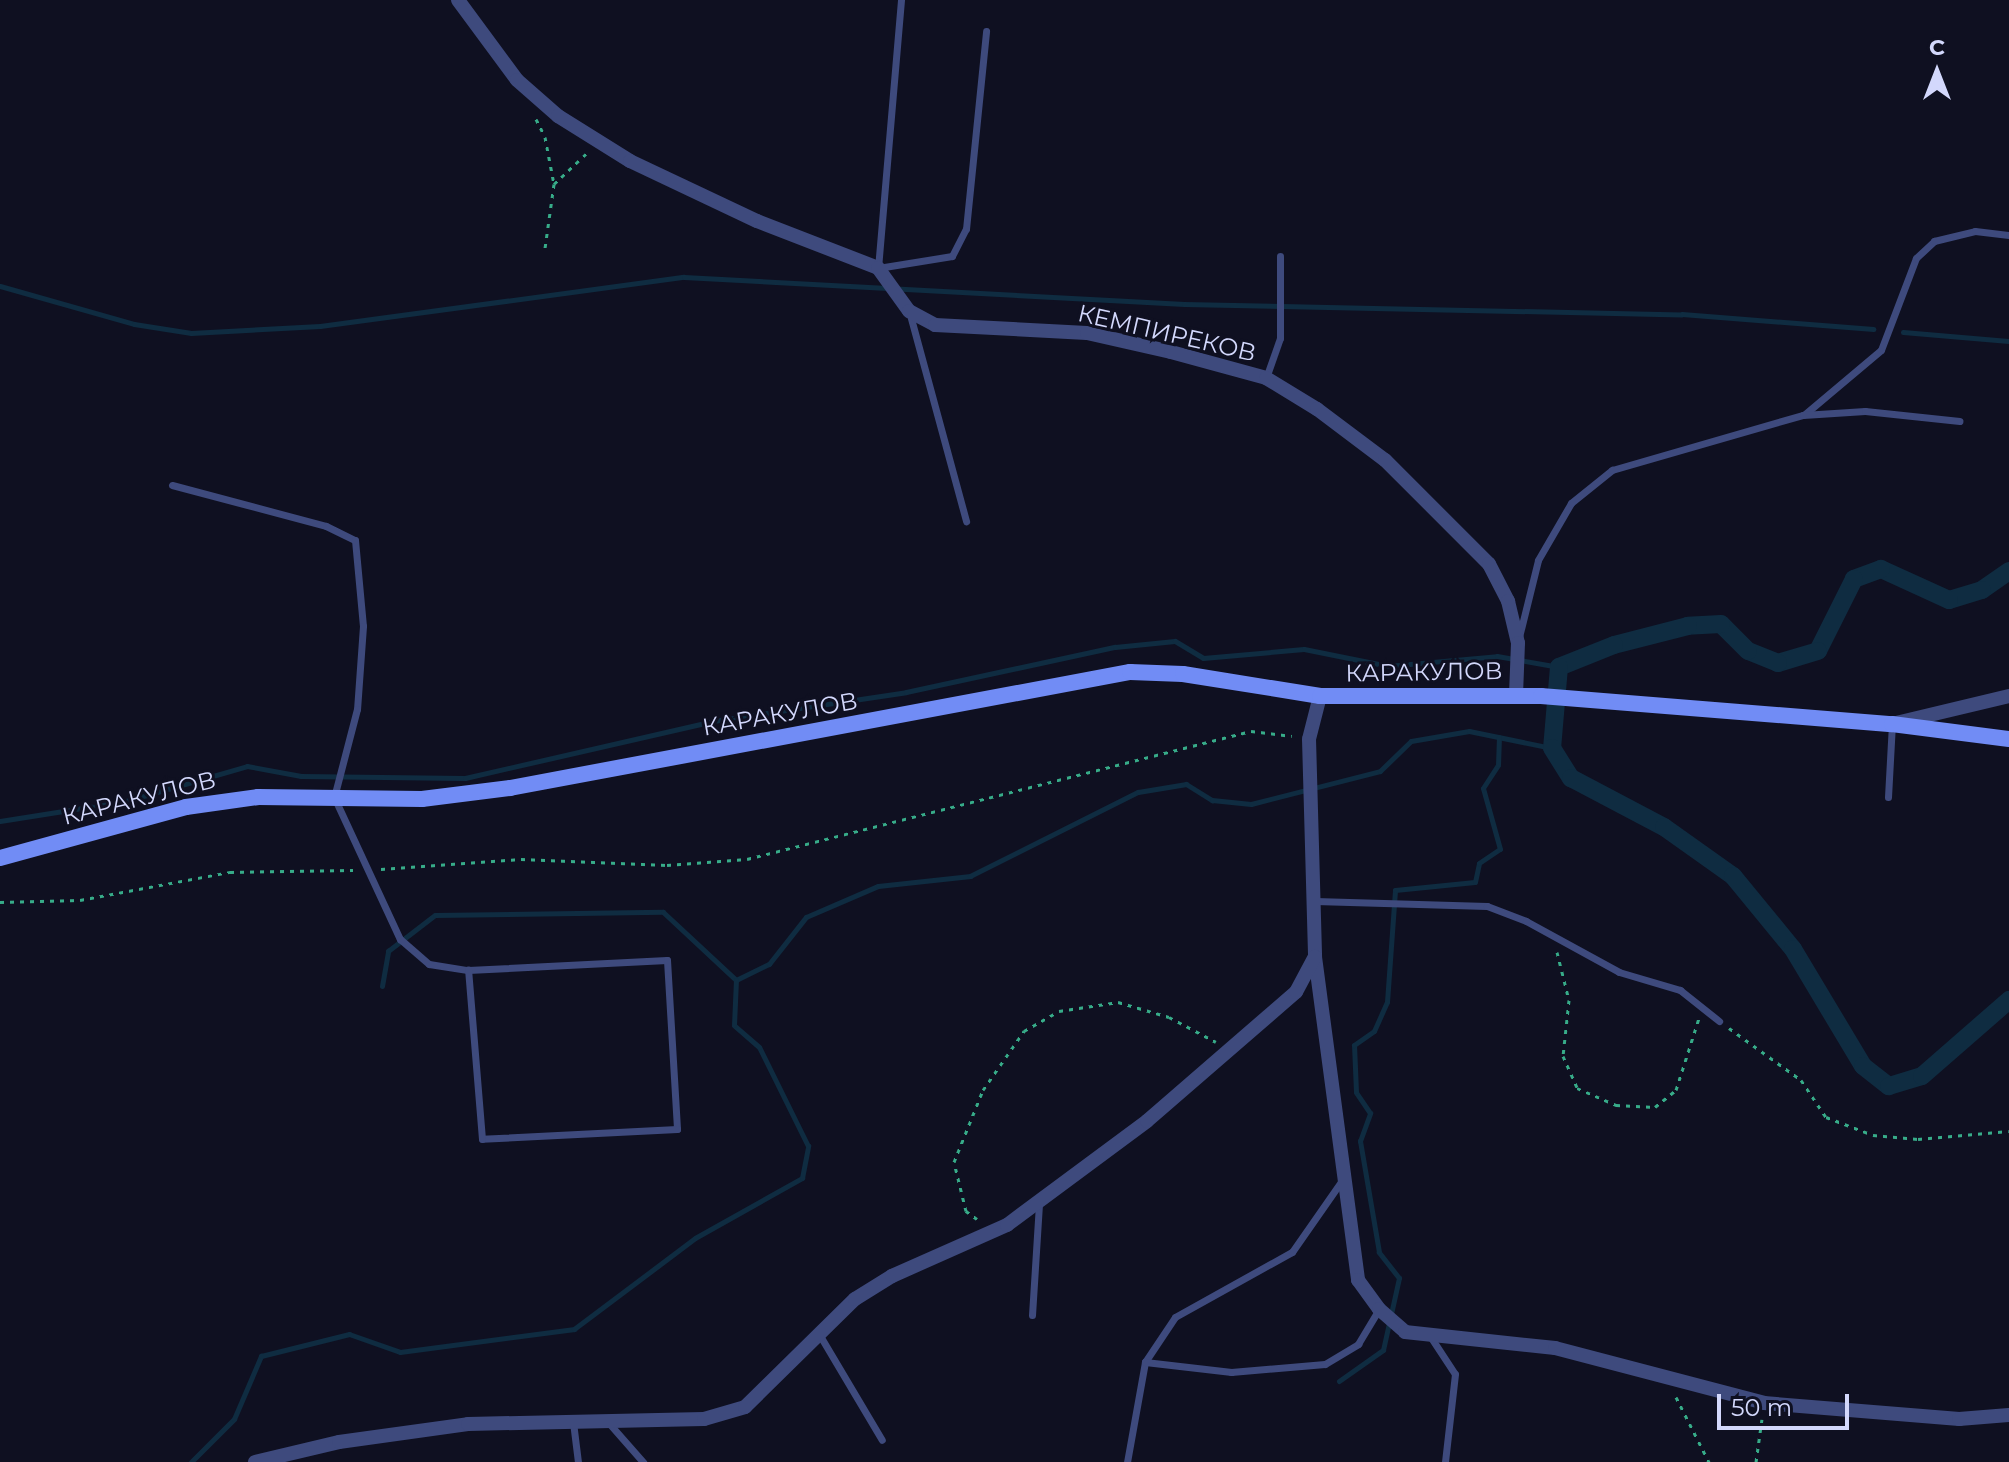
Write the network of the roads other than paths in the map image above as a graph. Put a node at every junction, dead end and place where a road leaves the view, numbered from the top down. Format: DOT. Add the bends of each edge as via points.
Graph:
graph roads {
  1 [pos="458,0"];
  2 [pos="901,0"];
  3 [pos="986,31"];
  4 [pos="2009,235"];
  5 [pos="1280,256"];
  6 [pos="881,272"];
  7 [pos="905,305"];
  8 [pos="1266,378"];
  9 [pos="1803,415"];
  10 [pos="1959,421"];
  11 [pos="172,485"];
  12 [pos="966,521"];
  13 [pos="1518,643"];
  14 [pos="1516,695"];
  15 [pos="1320,696"];
  16 [pos="2009,696"];
  17 [pos="1892,724"];
  18 [pos="2009,739"];
  19 [pos="334,797"];
  20 [pos="1888,797"];
  21 [pos="0,858"];
  22 [pos="1312,901"];
  23 [pos="1315,957"];
  24 [pos="468,970"];
  25 [pos="1719,1021"];
  26 [pos="1344,1178"];
  27 [pos="1039,1200"];
  28 [pos="1379,1309"];
  29 [pos="1032,1315"];
  30 [pos="819,1334"];
  31 [pos="1429,1334"];
  32 [pos="1145,1362"];
  33 [pos="2009,1415"];
  34 [pos="605,1419"];
  35 [pos="572,1420"];
  36 [pos="882,1440"];
  37 [pos="255,1462"];
  38 [pos="578,1462"];
  39 [pos="643,1462"];
  40 [pos="1127,1462"];
  41 [pos="1445,1462"];
  1 -- 6 [label="street" via="517,80 558,116 608,148 757,221"];
  2 -- 6 [label="lane"];
  3 -- 6 [label="lane" via="966,229 952,256"];
  4 -- 9 [label="lane" via="1975,231 1934,241 1916,258 1881,350"];
  5 -- 8 [label="lane" via="1280,338"];
  6 -- 7 [label="street"];
  7 -- 8 [label="street, КЕМПИРЕКОВ" via="935,325 1087,333"];
  7 -- 12 [label="lane"];
  8 -- 13 [label="street, КЕМПИРЕКОВ" via="1385,460 1489,564 1508,601"];
  9 -- 10 [label="lane" via="1865,411"];
  9 -- 13 [label="lane" via="1612,470 1571,503 1538,560"];
  11 -- 19 [label="lane" via="326,526 355,540 363,626 357,709"];
  13 -- 14 [label="street, КЕМПИРЕКОВ"];
  14 -- 15 [label="main road, КАРАКУЛОВ"];
  14 -- 17 [label="main road, КАРАКУЛОВ"];
  15 -- 19 [label="main road, КАРАКУЛОВ" via="1183,674 1130,672 510,788 422,799"];
  15 -- 22 [label="street" via="1309,739"];
  16 -- 17 [label="street"];
  17 -- 18 [label="main road, КАРАКУЛОВ"];
  17 -- 20 [label="lane"];
  19 -- 21 [label="main road, КАРАКУЛОВ" via="258,797 186,807"];
  19 -- 24 [label="lane" via="400,939 429,964"];
  22 -- 23 [label="street"];
  22 -- 25 [label="lane" via="1487,906 1619,972 1680,990"];
  23 -- 26 [label="street"];
  23 -- 27 [label="street" via="1296,992 1147,1121"];
  24 -- 24 [label="lane" via="667,960 677,1129 482,1139"];
  26 -- 28 [label="street" via="1358,1280"];
  26 -- 32 [label="lane" via="1292,1252 1175,1317"];
  27 -- 29 [label="lane"];
  27 -- 30 [label="street" via="992,1232 892,1276 855,1299"];
  28 -- 31 [label="street" via="1405,1332"];
  28 -- 32 [label="lane" via="1358,1344 1325,1364 1231,1372"];
  30 -- 34 [label="street" via="745,1407 704,1419"];
  30 -- 36 [label="lane"];
  31 -- 33 [label="street" via="1555,1348 1764,1403 1959,1419"];
  31 -- 41 [label="lane" via="1455,1374"];
  32 -- 40 [label="lane"];
  34 -- 35 [label="street"];
  34 -- 39 [label="lane"];
  35 -- 37 [label="street" via="468,1424 339,1442"];
  35 -- 38 [label="lane"];
}
